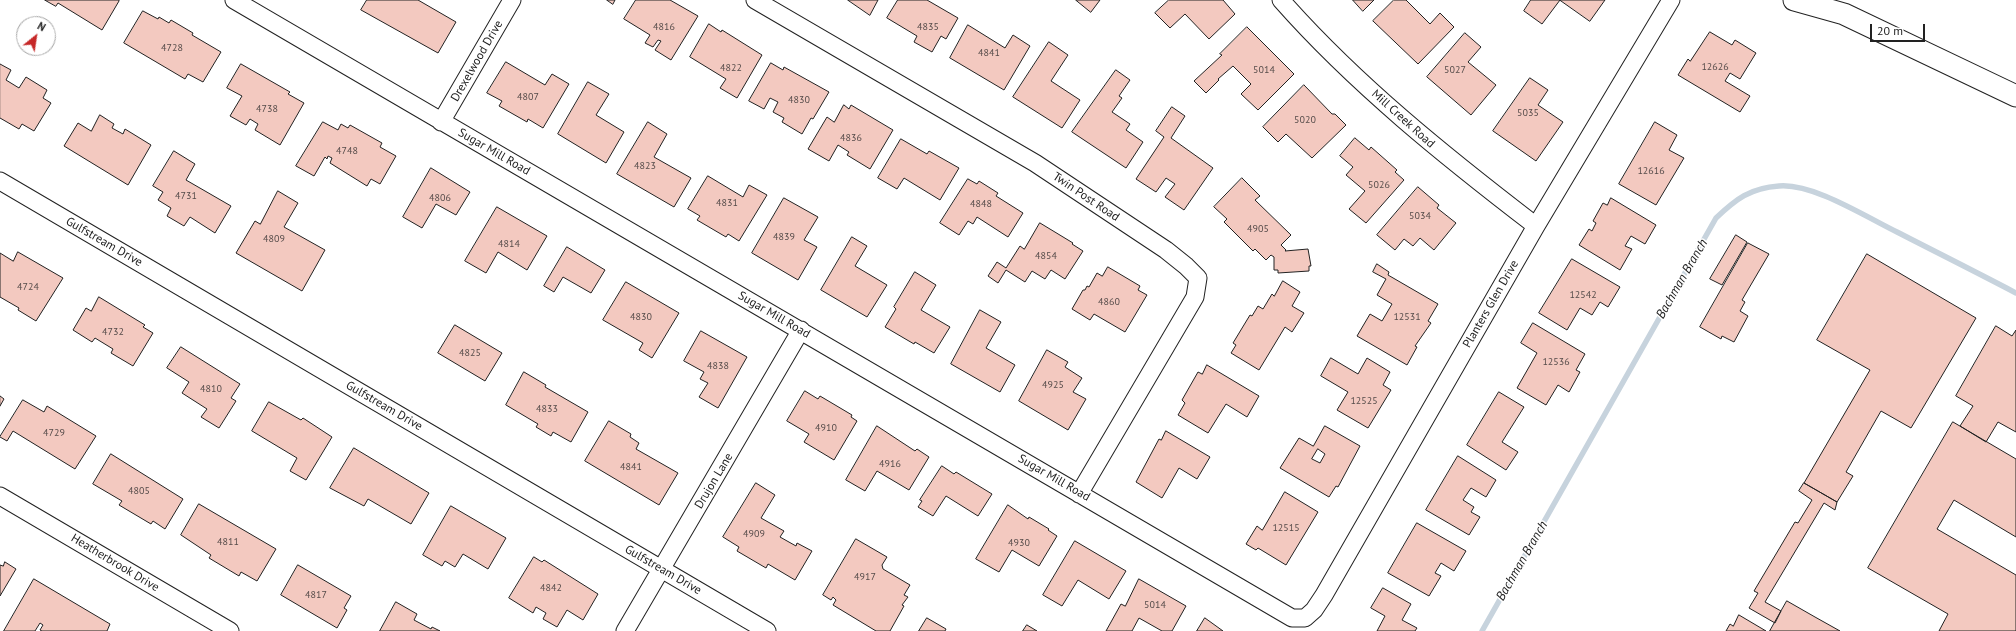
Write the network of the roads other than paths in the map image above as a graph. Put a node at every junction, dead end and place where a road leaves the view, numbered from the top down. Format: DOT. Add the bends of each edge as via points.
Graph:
graph roads {
  1 [pos="234,0"];
  2 [pos="512,0"];
  3 [pos="755,0"];
  4 [pos="1280,0"];
  5 [pos="1671,0"];
  6 [pos="1794,0"];
  7 [pos="1846,7"];
  8 [pos="2016,96"];
  9 [pos="441,122"];
  10 [pos="0,181"];
  11 [pos="1536,226"];
  12 [pos="801,330"];
  13 [pos="1079,494"];
  14 [pos="0,496"];
  15 [pos="661,569"];
  16 [pos="1314,610"];
  17 [pos="230,631"];
  18 [pos="625,631"];
  19 [pos="767,631"];
  1 -- 9 [label="street, Sugar Mill Road"];
  2 -- 9 [label="street, Drexelwood Drive"];
  3 -- 13 [label="street, Twin Post Road" via="1035,163 1166,250 1198,278 1195,296"];
  4 -- 11 [label="street, Mill Creek Road" via="1304,27 1423,137 1454,164"];
  5 -- 11 [label="street, Planters Glen Drive"];
  6 -- 7 [label="street"];
  7 -- 8 [label="street"];
  9 -- 12 [label="street, Sugar Mill Road"];
  10 -- 15 [label="street, Gulfstream Drive"];
  11 -- 16 [label="street, Planters Glen Drive"];
  12 -- 13 [label="street, Sugar Mill Road"];
  12 -- 15 [label="street, Drujon Lane"];
  13 -- 16 [label="street, Sugar Mill Road" via="1292,618 1305,618"];
  14 -- 17 [label="street, Heatherbrook Drive"];
  15 -- 18 [label="street, Drujon Lane"];
  15 -- 19 [label="street, Gulfstream Drive"];
}
